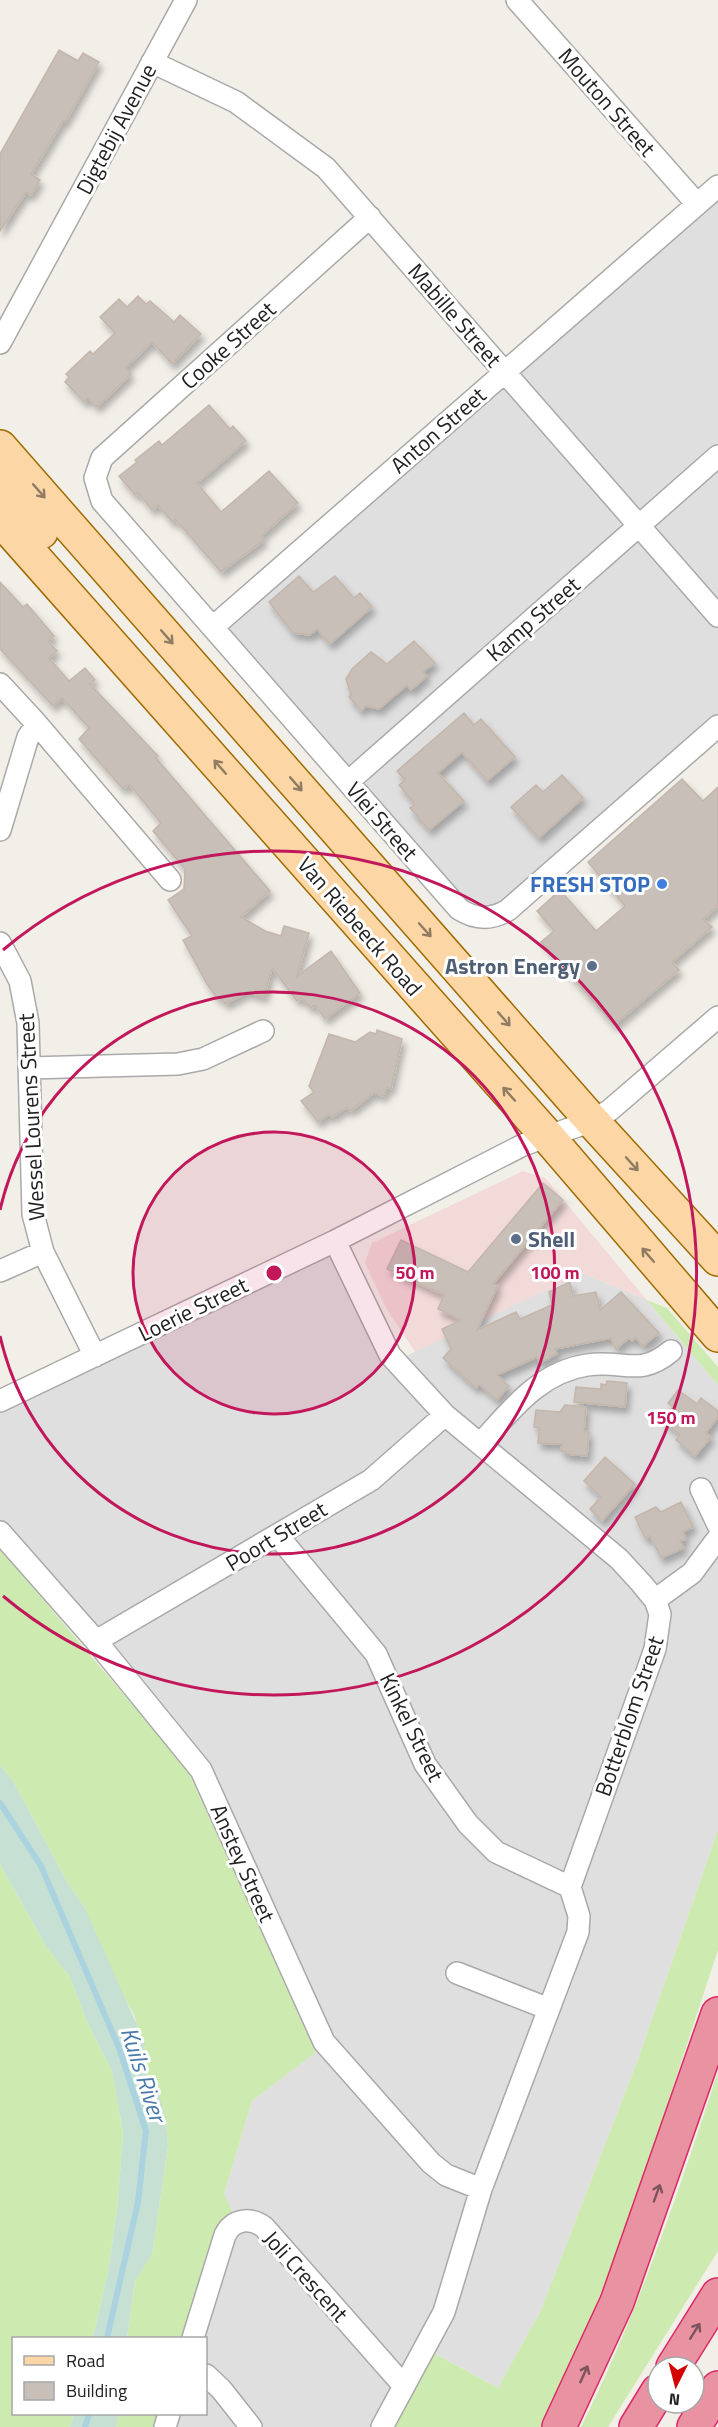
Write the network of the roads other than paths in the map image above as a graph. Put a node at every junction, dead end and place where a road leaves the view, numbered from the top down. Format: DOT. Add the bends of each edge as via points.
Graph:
graph roads {
  1 [pos="186,0"];
  2 [pos="517,0"];
  3 [pos="152,62"];
  4 [pos="718,186"];
  5 [pos="697,204"];
  6 [pos="370,217"];
  7 [pos="0,343"];
  8 [pos="505,372"];
  9 [pos="0,447"];
  10 [pos="718,456"];
  11 [pos="95,478"];
  12 [pos="0,487"];
  13 [pos="0,519"];
  14 [pos="639,525"];
  15 [pos="718,616"];
  16 [pos="95,624"];
  17 [pos="213,627"];
  18 [pos="0,684"];
  19 [pos="37,724"];
  20 [pos="718,726"];
  21 [pos="348,782"];
  22 [pos="0,830"];
  23 [pos="170,880"];
  24 [pos="0,943"];
  25 [pos="714,1030"];
  26 [pos="262,1031"];
  27 [pos="29,1068"];
  28 [pos="592,1121"];
  29 [pos="548,1137"];
  30 [pos="335,1241"];
  31 [pos="43,1252"];
  32 [pos="718,1259"];
  33 [pos="0,1271"];
  34 [pos="718,1335"];
  35 [pos="671,1352"];
  36 [pos="95,1356"];
  37 [pos="0,1401"];
  38 [pos="445,1415"];
  39 [pos="481,1443"];
  40 [pos="701,1489"];
  41 [pos="718,1525"];
  42 [pos="0,1532"];
  43 [pos="278,1536"];
  44 [pos="718,1538"];
  45 [pos="655,1600"];
  46 [pos="96,1641"];
  47 [pos="570,1887"];
  48 [pos="457,1973"];
  49 [pos="549,2009"];
  50 [pos="718,2013"];
  51 [pos="481,2189"];
  52 [pos="718,2295"];
  53 [pos="193,2337"];
  54 [pos="680,2355"];
  55 [pos="207,2376"];
  56 [pos="404,2386"];
  57 [pos="718,2388"];
  58 [pos="646,2411"];
  59 [pos="251,2427"];
  60 [pos="382,2427"];
  61 [pos="559,2427"];
  62 [pos="636,2427"];
  63 [pos="694,2427"];
  1 -- 3 [label="street, Digtebij Avenue"];
  2 -- 5 [label="street, Mouton Street"];
  3 -- 6 [label="street, Mabille Street" via="236,102 326,168"];
  3 -- 7 [label="street, Digtebij Avenue"];
  4 -- 5 [label="street, Anton Street"];
  5 -- 8 [label="street, Anton Street"];
  6 -- 8 [label="street, Mabille Street"];
  6 -- 11 [label="street, Cooke Street" via="102,458"];
  8 -- 14 [label="street, Mabille Street"];
  8 -- 17 [label="street, Anton Street"];
  9 -- 28 [label="main road, Van Riebeeck Road, one-way"];
  10 -- 14 [label="street, Kamp Street"];
  11 -- 17 [label="street, Vlei Street" via="102,501"];
  12 -- 16 [label="main road" via="41,531 82,594"];
  13 -- 16 [label="main road, Van Riebeeck Road"];
  14 -- 15 [label="street, Mabille Street"];
  14 -- 21 [label="street, Kamp Street"];
  29 -- 16 [label="main road, Van Riebeeck Road, one-way"];
  17 -- 21 [label="street, Vlei Street"];
  18 -- 19 [label="street"];
  19 -- 22 [label="street" via="28,737"];
  19 -- 23 [label="street"];
  20 -- 21 [label="street, Vlei Street" via="508,910 494,917 476,917 459,909"];
  24 -- 27 [label="street, Wessel Lourens Street" via="20,981"];
  25 -- 28 [label="street, Loerie Street"];
  26 -- 27 [label="street" via="203,1059 178,1064"];
  27 -- 31 [label="street, Wessel Lourens Street" via="33,1214"];
  28 -- 29 [label="street, Loerie Street"];
  28 -- 32 [label="main road, Van Riebeeck Road, one-way"];
  29 -- 30 [label="street, Loerie Street" via="523,1145"];
  34 -- 29 [label="main road, Van Riebeeck Road, one-way"];
  30 -- 36 [label="street, Loerie Street"];
  30 -- 38 [label="street" via="390,1356"];
  31 -- 33 [label="street"];
  31 -- 36 [label="street, Wessel Lourens Street"];
  35 -- 39 [label="street" via="650,1366 587,1365 553,1376 531,1389"];
  36 -- 37 [label="street, Loerie Street"];
  38 -- 39 [label="street"];
  38 -- 43 [label="street, Poort Street" via="370,1480"];
  39 -- 45 [label="street" via="619,1559"];
  40 -- 41 [label="street"];
  42 -- 46 [label="street, Anstey Street"];
  43 -- 46 [label="street, Poort Street"];
  43 -- 47 [label="street, Kinkel Street" via="376,1654 425,1764 468,1824 496,1852"];
  44 -- 45 [label="street" via="692,1573"];
  45 -- 47 [label="street, Botterblom Street" via="660,1614 655,1649"];
  46 -- 51 [label="street, Anstey Street" via="201,1770 324,2042 431,2163 446,2175"];
  47 -- 49 [label="street" via="579,1916 578,1932"];
  48 -- 49 [label="street"];
  49 -- 51 [label="street"];
  61 -- 50 [label="highway, one-way" via="617,2302"];
  51 -- 56 [label="street" via="449,2301"];
  54 -- 52 [label="highway, one-way"];
  53 -- 56 [label="street, Joli Crescent" via="225,2235 236,2223 250,2220 264,2227"];
  55 -- 59 [label="street"];
  56 -- 60 [label="street"];
  57 -- 63 [label="highway"];
  58 -- 62 [label="highway"];
}
